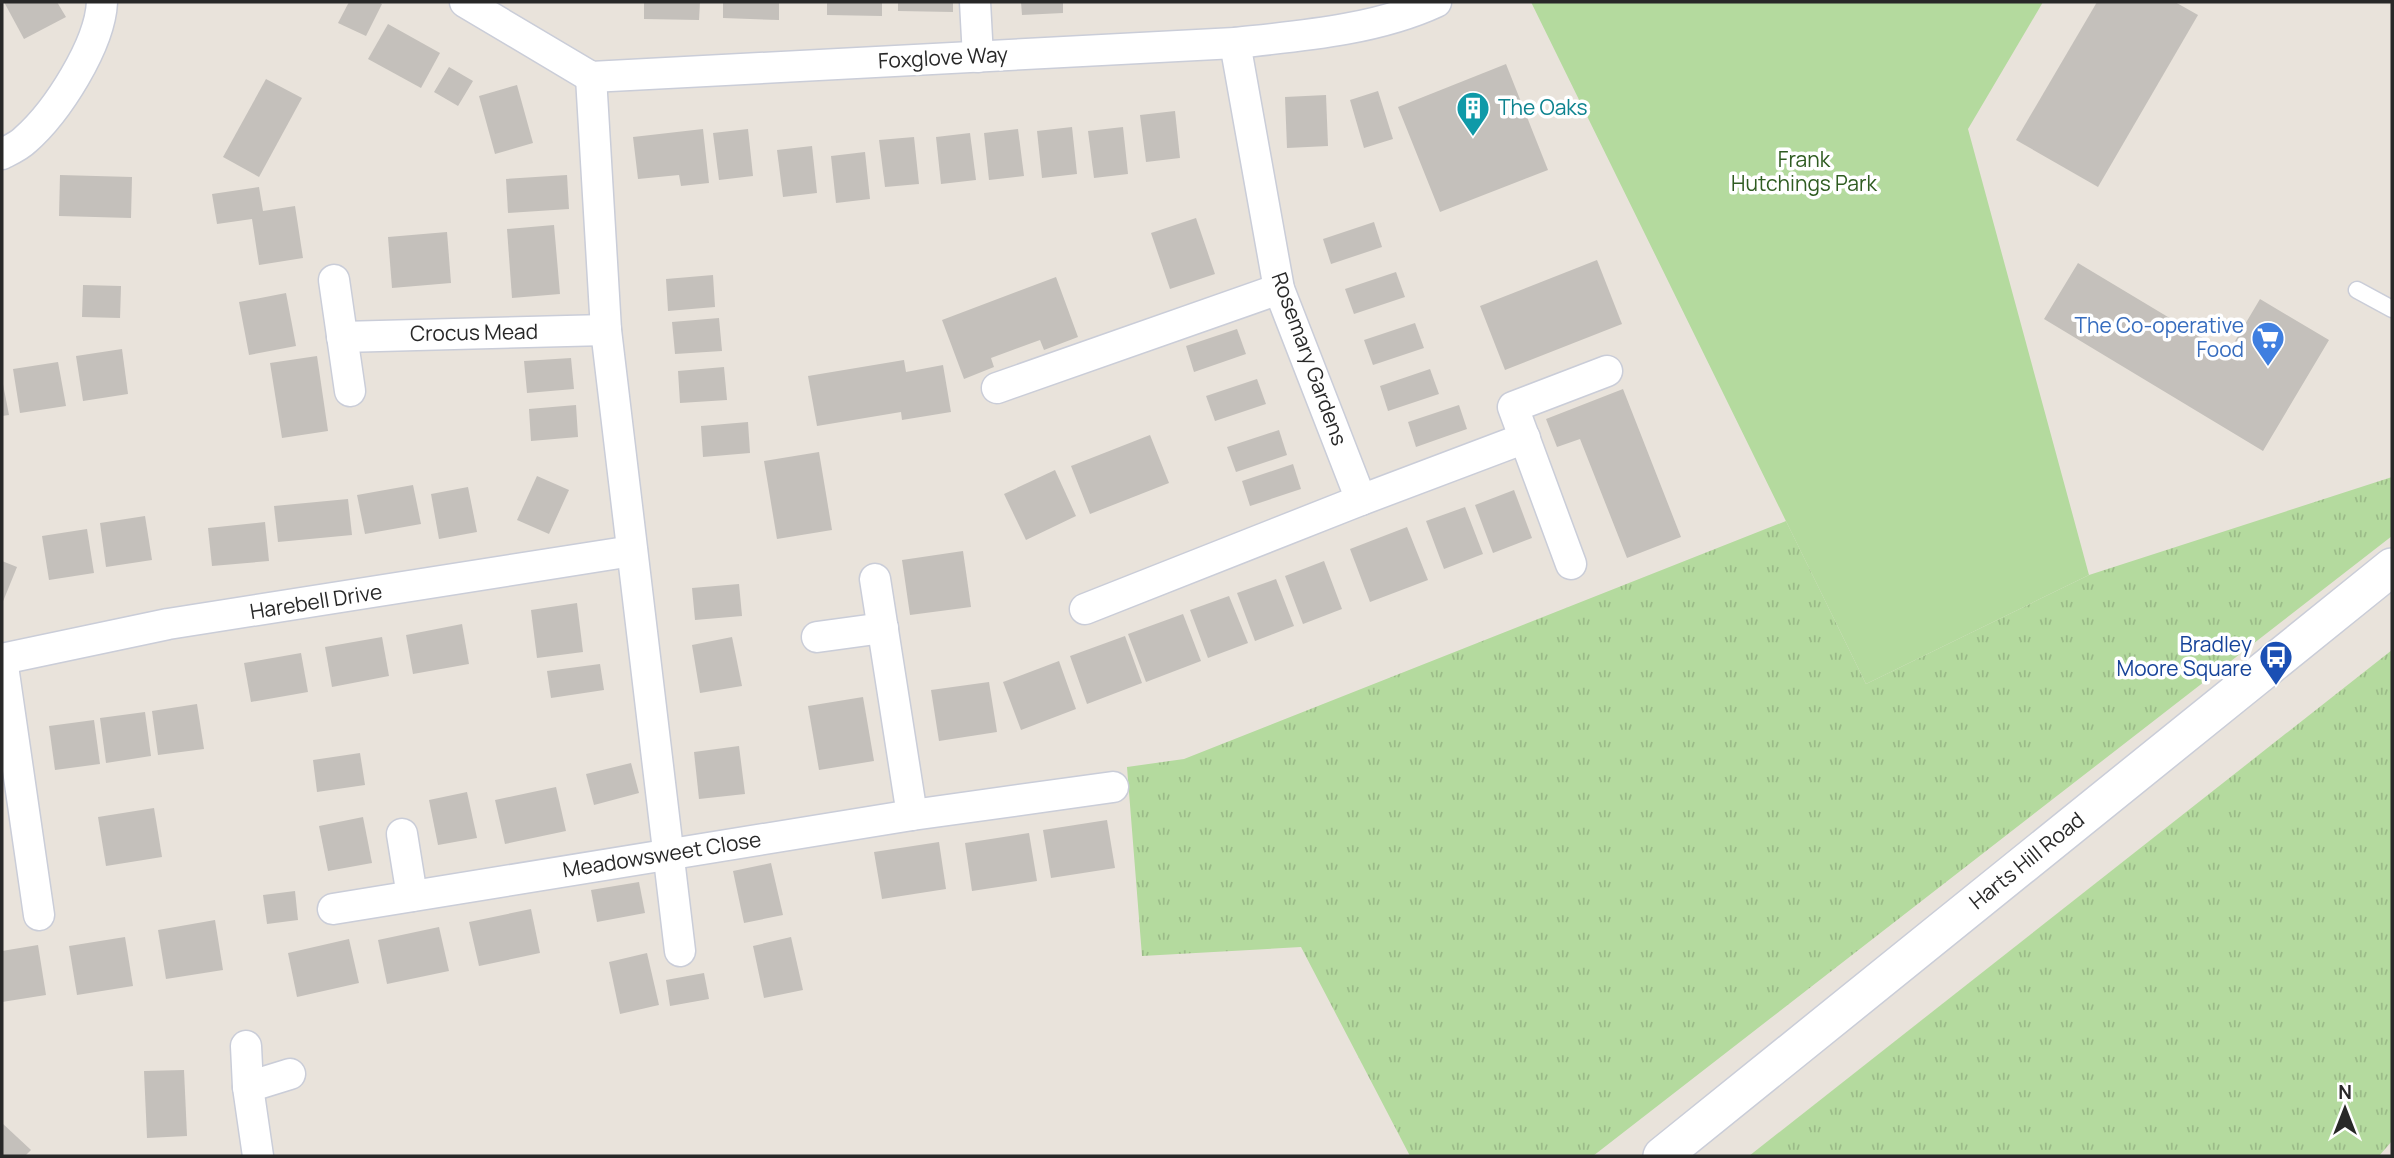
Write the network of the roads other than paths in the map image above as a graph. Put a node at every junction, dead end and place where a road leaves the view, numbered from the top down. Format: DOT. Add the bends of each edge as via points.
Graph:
graph roads {
  1 [pos="102,2"];
  2 [pos="465,2"];
  3 [pos="975,2"];
  4 [pos="1436,2"];
  5 [pos="1235,43"];
  6 [pos="978,57"];
  7 [pos="592,77"];
  8 [pos="2,154"];
  9 [pos="334,280"];
  10 [pos="1279,289"];
  11 [pos="2357,290"];
  12 [pos="2392,309"];
  13 [pos="606,330"];
  14 [pos="342,337"];
  15 [pos="1607,371"];
  16 [pos="997,388"];
  17 [pos="350,391"];
  18 [pos="1525,438"];
  19 [pos="1361,500"];
  20 [pos="632,551"];
  21 [pos="1571,564"];
  22 [pos="2392,567"];
  23 [pos="875,579"];
  24 [pos="1085,609"];
  25 [pos="883,628"];
  26 [pos="817,637"];
  27 [pos="2,659"];
  28 [pos="1113,787"];
  29 [pos="912,815"];
  30 [pos="402,834"];
  31 [pos="668,854"];
  32 [pos="412,895"];
  33 [pos="333,909"];
  34 [pos="39,915"];
  35 [pos="680,951"];
  36 [pos="246,1046"];
  37 [pos="290,1074"];
  38 [pos="248,1087"];
  39 [pos="258,1156"];
  40 [pos="1662,1156"];
  1 -- 8 [label="street" via="90,46 49,116 23,142"];
  2 -- 7 [label="street"];
  3 -- 6 [label="street"];
  4 -- 5 [label="street, Foxglove Way" via="1376,21"];
  5 -- 6 [label="street, Foxglove Way"];
  5 -- 10 [label="street, Rosemary Gardens"];
  6 -- 7 [label="street, Foxglove Way"];
  7 -- 13 [label="street"];
  9 -- 14 [label="street"];
  10 -- 16 [label="street"];
  10 -- 19 [label="street, Rosemary Gardens"];
  11 -- 12 [label="lane"];
  13 -- 14 [label="street, Crocus Mead"];
  13 -- 20 [label="street"];
  14 -- 17 [label="street"];
  15 -- 18 [label="street" via="1513,407"];
  18 -- 19 [label="street"];
  18 -- 21 [label="street"];
  19 -- 24 [label="street"];
  20 -- 27 [label="street, Harebell Drive" via="168,624"];
  20 -- 31 [label="street"];
  22 -- 40 [label="street, Harts Hill Road"];
  23 -- 25 [label="street"];
  25 -- 26 [label="street"];
  25 -- 29 [label="street"];
  27 -- 34 [label="street"];
  28 -- 29 [label="street, Meadowsweet Close"];
  29 -- 31 [label="street, Meadowsweet Close"];
  30 -- 32 [label="street"];
  31 -- 32 [label="street, Meadowsweet Close"];
  31 -- 35 [label="street"];
  32 -- 33 [label="street, Meadowsweet Close"];
  36 -- 38 [label="street"];
  37 -- 38 [label="street"];
  38 -- 39 [label="street"];
}
